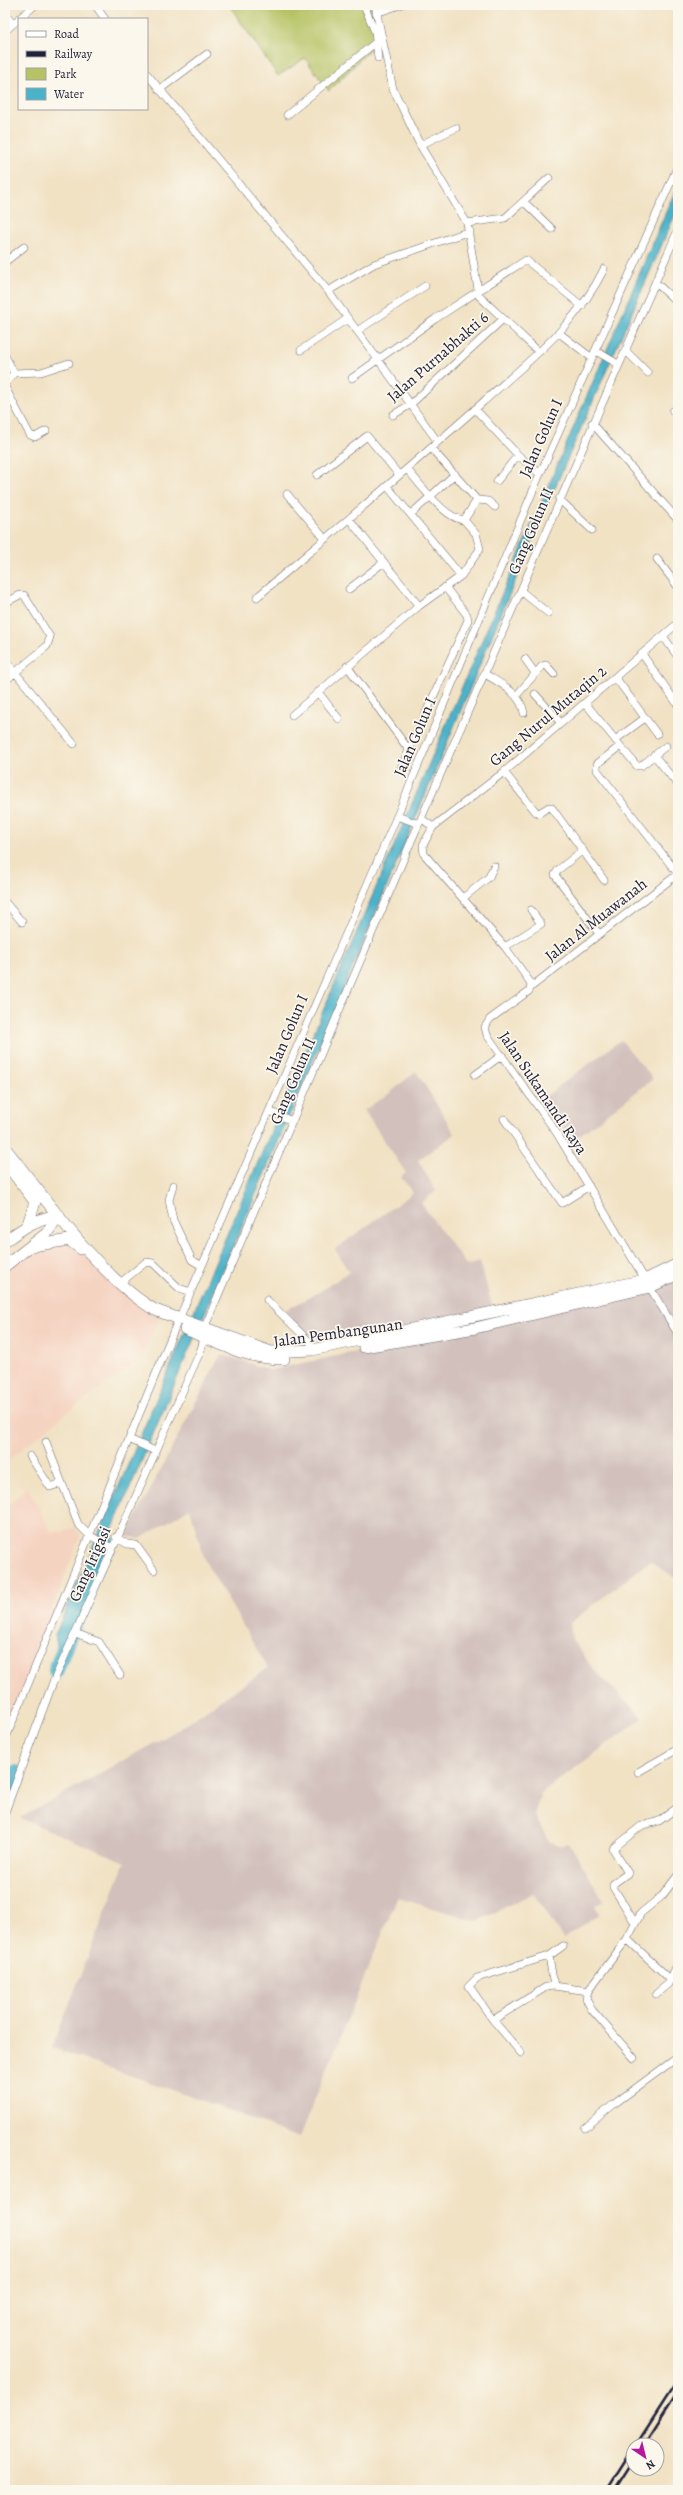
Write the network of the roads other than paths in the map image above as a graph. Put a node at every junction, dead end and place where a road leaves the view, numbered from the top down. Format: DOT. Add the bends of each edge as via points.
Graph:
graph roads {
  1 [pos="35,5"];
  2 [pos="95,5"];
  3 [pos="364,5"];
  4 [pos="400,5"];
  5 [pos="375,9"];
  6 [pos="5,14"];
  7 [pos="20,18"];
  8 [pos="105,18"];
  9 [pos="18,20"];
  10 [pos="13,24"];
  11 [pos="5,31"];
  12 [pos="376,42"];
  13 [pos="207,54"];
  14 [pos="378,58"];
  15 [pos="148,75"];
  16 [pos="159,90"];
  17 [pos="287,115"];
  18 [pos="456,128"];
  19 [pos="420,145"];
  20 [pos="678,166"];
  21 [pos="549,178"];
  22 [pos="524,202"];
  23 [pos="467,223"];
  24 [pos="552,228"];
  25 [pos="678,230"];
  26 [pos="470,231"];
  27 [pos="24,247"];
  28 [pos="5,262"];
  29 [pos="604,269"];
  30 [pos="656,282"];
  31 [pos="425,286"];
  32 [pos="328,291"];
  33 [pos="478,291"];
  34 [pos="678,303"];
  35 [pos="582,306"];
  36 [pos="348,318"];
  37 [pos="502,320"];
  38 [pos="357,330"];
  39 [pos="559,333"];
  40 [pos="301,350"];
  41 [pos="625,350"];
  42 [pos="596,351"];
  43 [pos="538,352"];
  44 [pos="5,356"];
  45 [pos="592,358"];
  46 [pos="379,359"];
  47 [pos="69,363"];
  48 [pos="616,363"];
  49 [pos="14,373"];
  50 [pos="648,373"];
  51 [pos="352,378"];
  52 [pos="5,385"];
  53 [pos="411,404"];
  54 [pos="475,408"];
  55 [pos="393,415"];
  56 [pos="592,423"];
  57 [pos="46,431"];
  58 [pos="438,442"];
  59 [pos="431,448"];
  60 [pos="518,456"];
  61 [pos="407,469"];
  62 [pos="455,474"];
  63 [pos="540,474"];
  64 [pos="317,475"];
  65 [pos="400,475"];
  66 [pos="497,481"];
  67 [pos="387,486"];
  68 [pos="287,494"];
  69 [pos="430,496"];
  70 [pos="559,499"];
  71 [pos="477,500"];
  72 [pos="495,507"];
  73 [pos="411,514"];
  74 [pos="348,519"];
  75 [pos="464,520"];
  76 [pos="678,520"];
  77 [pos="592,530"];
  78 [pos="325,539"];
  79 [pos="657,559"];
  80 [pos="384,562"];
  81 [pos="461,576"];
  82 [pos="445,587"];
  83 [pos="678,587"];
  84 [pos="349,589"];
  85 [pos="521,591"];
  86 [pos="257,597"];
  87 [pos="5,603"];
  88 [pos="419,606"];
  89 [pos="548,614"];
  90 [pos="678,623"];
  91 [pos="663,636"];
  92 [pos="642,654"];
  93 [pos="678,657"];
  94 [pos="525,659"];
  95 [pos="5,660"];
  96 [pos="347,666"];
  97 [pos="536,673"];
  98 [pos="16,674"];
  99 [pos="485,674"];
  100 [pos="554,674"];
  101 [pos="615,677"];
  102 [pos="5,681"];
  103 [pos="318,692"];
  104 [pos="535,694"];
  105 [pos="516,696"];
  106 [pos="585,703"];
  107 [pos="678,705"];
  108 [pos="524,713"];
  109 [pos="292,714"];
  110 [pos="644,718"];
  111 [pos="338,719"];
  112 [pos="560,722"];
  113 [pos="657,734"];
  114 [pos="615,740"];
  115 [pos="74,744"];
  116 [pos="620,746"];
  117 [pos="666,746"];
  118 [pos="409,750"];
  119 [pos="654,755"];
  120 [pos="400,770"];
  121 [pos="504,772"];
  122 [pos="678,785"];
  123 [pos="399,817"];
  124 [pos="418,822"];
  125 [pos="433,827"];
  126 [pos="410,844"];
  127 [pos="423,845"];
  128 [pos="583,850"];
  129 [pos="494,866"];
  130 [pos="678,874"];
  131 [pos="604,880"];
  132 [pos="463,898"];
  133 [pos="5,902"];
  134 [pos="531,910"];
  135 [pos="22,922"];
  136 [pos="599,934"];
  137 [pos="505,947"];
  138 [pos="5,963"];
  139 [pos="5,968"];
  140 [pos="531,987"];
  141 [pos="502,1055"];
  142 [pos="475,1075"];
  143 [pos="272,1112"];
  144 [pos="504,1118"];
  145 [pos="290,1120"];
  146 [pos="5,1148"];
  147 [pos="5,1162"];
  148 [pos="173,1185"];
  149 [pos="589,1186"];
  150 [pos="59,1215"];
  151 [pos="28,1224"];
  152 [pos="5,1240"];
  153 [pos="32,1246"];
  154 [pos="678,1264"];
  155 [pos="5,1266"];
  156 [pos="202,1266"];
  157 [pos="678,1274"];
  158 [pos="648,1283"];
  159 [pos="119,1284"];
  160 [pos="191,1292"];
  161 [pos="267,1300"];
  162 [pos="179,1323"];
  163 [pos="204,1333"];
  164 [pos="678,1334"];
  165 [pos="312,1350"];
  166 [pos="132,1441"];
  167 [pos="46,1442"];
  168 [pos="152,1449"];
  169 [pos="30,1456"];
  170 [pos="62,1483"];
  171 [pos="92,1537"];
  172 [pos="116,1537"];
  173 [pos="109,1546"];
  174 [pos="154,1570"];
  175 [pos="75,1633"];
  176 [pos="120,1675"];
  177 [pos="5,1740"];
  178 [pos="678,1749"];
  179 [pos="638,1772"];
  180 [pos="678,1807"];
  181 [pos="5,1812"];
  182 [pos="678,1875"];
  183 [pos="635,1922"];
  184 [pos="627,1939"];
  185 [pos="563,1946"];
  186 [pos="550,1956"];
  187 [pos="678,1963"];
  188 [pos="670,1979"];
  189 [pos="554,1986"];
  190 [pos="588,1991"];
  191 [pos="656,1994"];
  192 [pos="493,2020"];
  193 [pos="521,2053"];
  194 [pos="634,2058"];
  195 [pos="678,2058"];
  196 [pos="585,2128"];
  1 -- 7 [label="street"];
  2 -- 8 [label="street"];
  3 -- 12 [label="street" via="371,20"];
  4 -- 5 [label="street"];
  5 -- 19 [label="street" via="393,89"];
  6 -- 10 [label="street"];
  9 -- 10 [label="street"];
  10 -- 11 [label="street"];
  12 -- 14 [label="street"];
  12 -- 17 [label="street"];
  13 -- 16 [label="street"];
  15 -- 16 [label="street"];
  16 -- 32 [label="street"];
  18 -- 19 [label="street"];
  19 -- 23 [label="street"];
  20 -- 42 [label="street, Jalan Golun I"];
  21 -- 22 [label="street"];
  22 -- 23 [label="street" via="505,218"];
  22 -- 24 [label="street"];
  23 -- 26 [label="street"];
  25 -- 30 [label="street, Gang Golun II"];
  26 -- 32 [label="street" via="374,264"];
  26 -- 33 [label="street"];
  27 -- 28 [label="street"];
  29 -- 35 [label="street"];
  30 -- 34 [label="street"];
  30 -- 41 [label="street, Gang Golun II"];
  31 -- 38 [label="street"];
  32 -- 36 [label="street"];
  33 -- 35 [label="street" via="526,260"];
  33 -- 37 [label="street" via="479,296"];
  33 -- 46 [label="street"];
  35 -- 39 [label="street"];
  36 -- 38 [label="street"];
  36 -- 40 [label="street"];
  37 -- 43 [label="street"];
  37 -- 53 [label="street, Jalan Purnabhakti 6"];
  38 -- 46 [label="street"];
  39 -- 43 [label="street"];
  39 -- 45 [label="street"];
  41 -- 48 [label="street, Gang Golun II"];
  41 -- 50 [label="street"];
  42 -- 45 [label="street, Jalan Golun I"];
  42 -- 48 [label="street"];
  43 -- 54 [label="street"];
  44 -- 49 [label="street"];
  45 -- 63 [label="street, Jalan Golun I"];
  46 -- 51 [label="street"];
  46 -- 53 [label="street"];
  47 -- 49 [label="street" via="41,372"];
  48 -- 56 [label="street, Gang Golun II"];
  49 -- 52 [label="street"];
  52 -- 57 [label="street" via="30,435 35,437"];
  53 -- 55 [label="street, Jalan Purnabhakti 6"];
  53 -- 58 [label="street"];
  54 -- 58 [label="street"];
  54 -- 60 [label="street"];
  56 -- 70 [label="street, Gang Golun II"];
  56 -- 76 [label="street"];
  58 -- 59 [label="street"];
  59 -- 61 [label="street"];
  59 -- 62 [label="street"];
  60 -- 63 [label="street"];
  60 -- 66 [label="street"];
  61 -- 65 [label="street"];
  61 -- 69 [label="street"];
  62 -- 69 [label="street"];
  62 -- 71 [label="street"];
  63 -- 123 [label="street, Jalan Golun I"];
  64 -- 65 [label="street" via="367,436"];
  65 -- 67 [label="street"];
  67 -- 73 [label="street"];
  67 -- 74 [label="street"];
  68 -- 78 [label="street"];
  69 -- 73 [label="street"];
  69 -- 75 [label="street" via="457,520"];
  70 -- 77 [label="street"];
  70 -- 85 [label="street, Gang Golun II"];
  71 -- 72 [label="street" via="488,501"];
  71 -- 75 [label="street"];
  73 -- 81 [label="street"];
  74 -- 78 [label="street"];
  74 -- 80 [label="street"];
  75 -- 81 [label="street" via="476,534 480,549"];
  78 -- 86 [label="street"];
  79 -- 83 [label="street"];
  80 -- 84 [label="street"];
  80 -- 88 [label="street"];
  81 -- 82 [label="street"];
  82 -- 88 [label="street"];
  82 -- 118 [label="street" via="467,615 468,620"];
  85 -- 89 [label="street"];
  85 -- 99 [label="street, Gang Golun II"];
  87 -- 98 [label="street" via="24,595 50,637 47,646"];
  88 -- 96 [label="street"];
  90 -- 91 [label="street, Gang Nurul Mutaqin 2"];
  91 -- 92 [label="street, Gang Nurul Mutaqin 2"];
  91 -- 93 [label="street"];
  92 -- 101 [label="street, Gang Nurul Mutaqin 2"];
  92 -- 107 [label="street"];
  94 -- 97 [label="street"];
  95 -- 98 [label="street"];
  96 -- 103 [label="street"];
  96 -- 118 [label="street"];
  97 -- 100 [label="street" via="546,664"];
  97 -- 105 [label="street"];
  98 -- 102 [label="street"];
  98 -- 115 [label="street"];
  99 -- 105 [label="street"];
  99 -- 124 [label="street, Gang Golun II"];
  101 -- 106 [label="street, Gang Nurul Mutaqin 2"];
  101 -- 110 [label="street"];
  103 -- 109 [label="street"];
  103 -- 111 [label="street"];
  104 -- 112 [label="street"];
  105 -- 108 [label="street" via="523,704"];
  106 -- 112 [label="street, Gang Nurul Mutaqin 2"];
  106 -- 114 [label="street"];
  110 -- 113 [label="street"];
  110 -- 114 [label="street"];
  112 -- 121 [label="street, Gang Nurul Mutaqin 2"];
  114 -- 116 [label="street"];
  116 -- 119 [label="street" via="639,766"];
  116 -- 130 [label="street" via="597,764 597,770"];
  117 -- 119 [label="street"];
  118 -- 120 [label="street"];
  119 -- 122 [label="street"];
  121 -- 125 [label="street, Gang Nurul Mutaqin 2"];
  121 -- 128 [label="street" via="536,812 552,808"];
  123 -- 124 [label="street"];
  123 -- 143 [label="street, Jalan Golun I"];
  124 -- 125 [label="street"];
  124 -- 126 [label="street, Gang Golun II"];
  125 -- 127 [label="street"];
  126 -- 127 [label="street"];
  126 -- 145 [label="street, Gang Golun II"];
  127 -- 132 [label="street" via="424,854"];
  128 -- 131 [label="street"];
  128 -- 136 [label="street" via="558,870 555,876"];
  129 -- 132 [label="street" via="489,877"];
  130 -- 136 [label="street, Jalan Al Muawanah"];
  132 -- 137 [label="street"];
  133 -- 135 [label="street"];
  134 -- 137 [label="street" via="540,924"];
  136 -- 140 [label="street, Jalan Al Muawanah"];
  137 -- 140 [label="street"];
  138 -- 139 [label="street"];
  140 -- 141 [label="street, Jalan Sukamandi Raya" via="490,1020 485,1027 487,1035"];
  141 -- 142 [label="street"];
  141 -- 149 [label="street, Jalan Sukamandi Raya" via="556,1132"];
  143 -- 145 [label="street"];
  143 -- 156 [label="street, Jalan Golun I"];
  144 -- 149 [label="street" via="562,1203"];
  145 -- 163 [label="street, Gang Golun II"];
  146 -- 150 [label="main road, Jalan Pembangunan"];
  147 -- 151 [label="main road" via="35,1202"];
  148 -- 156 [label="street" via="169,1200 173,1220 192,1260"];
  149 -- 158 [label="street, Jalan Sukamandi Raya"];
  150 -- 151 [label="main road" via="43,1217"];
  150 -- 153 [label="main road" via="48,1233"];
  150 -- 159 [label="main road, Jalan Pembangunan"];
  151 -- 152 [label="main road"];
  153 -- 155 [label="main road"];
  153 -- 162 [label="main road, Jalan Pembangunan" via="60,1240 72,1241 86,1253 121,1294 140,1308"];
  154 -- 158 [label="main road, Jalan Pembangunan"];
  156 -- 160 [label="street, Jalan Golun I"];
  157 -- 158 [label="main road, Jalan Pembangunan"];
  158 -- 163 [label="main road, Jalan Pembangunan" via="475,1328 293,1359 269,1360 246,1354"];
  158 -- 164 [label="street, Jalan Sukamandi Raya"];
  158 -- 165 [label="main road, Jalan Pembangunan"];
  159 -- 160 [label="street" via="146,1262 153,1263 179,1288"];
  159 -- 162 [label="main road, Jalan Pembangunan" via="139,1301"];
  160 -- 162 [label="street, Jalan Golun I"];
  161 -- 165 [label="street" via="311,1343"];
  162 -- 163 [label="main road, Jalan Pembangunan"];
  162 -- 166 [label="street, Jalan Golun I"];
  163 -- 165 [label="main road, Jalan Pembangunan" via="271,1352"];
  163 -- 168 [label="street, Gang Irigasi"];
  166 -- 168 [label="street"];
  166 -- 171 [label="street, Jalan Golun I"];
  167 -- 170 [label="street"];
  168 -- 172 [label="street, Gang Irigasi"];
  169 -- 170 [label="street" via="50,1487"];
  170 -- 171 [label="street" via="78,1524"];
  171 -- 173 [label="street"];
  171 -- 177 [label="street, Jalan Golun I"];
  172 -- 173 [label="street, Gang Irigasi"];
  172 -- 174 [label="street" via="127,1544 136,1545"];
  173 -- 175 [label="street, Gang Irigasi"];
  175 -- 176 [label="street" via="99,1642"];
  175 -- 181 [label="street, Gang Irigasi" via="47,1698"];
  178 -- 179 [label="street"];
  180 -- 183 [label="street" via="659,1821 641,1826 613,1849 628,1873 613,1887"];
  182 -- 183 [label="street"];
  183 -- 184 [label="street"];
  184 -- 188 [label="street"];
  184 -- 190 [label="street"];
  185 -- 186 [label="street"];
  186 -- 189 [label="street"];
  186 -- 192 [label="street" via="477,1978 472,1982 469,1986 471,1990"];
  187 -- 188 [label="street"];
  188 -- 191 [label="street"];
  189 -- 190 [label="street"];
  189 -- 192 [label="street" via="538,1991"];
  190 -- 194 [label="street" via="586,1999 592,2010"];
  192 -- 193 [label="street"];
  195 -- 196 [label="street"];
}
